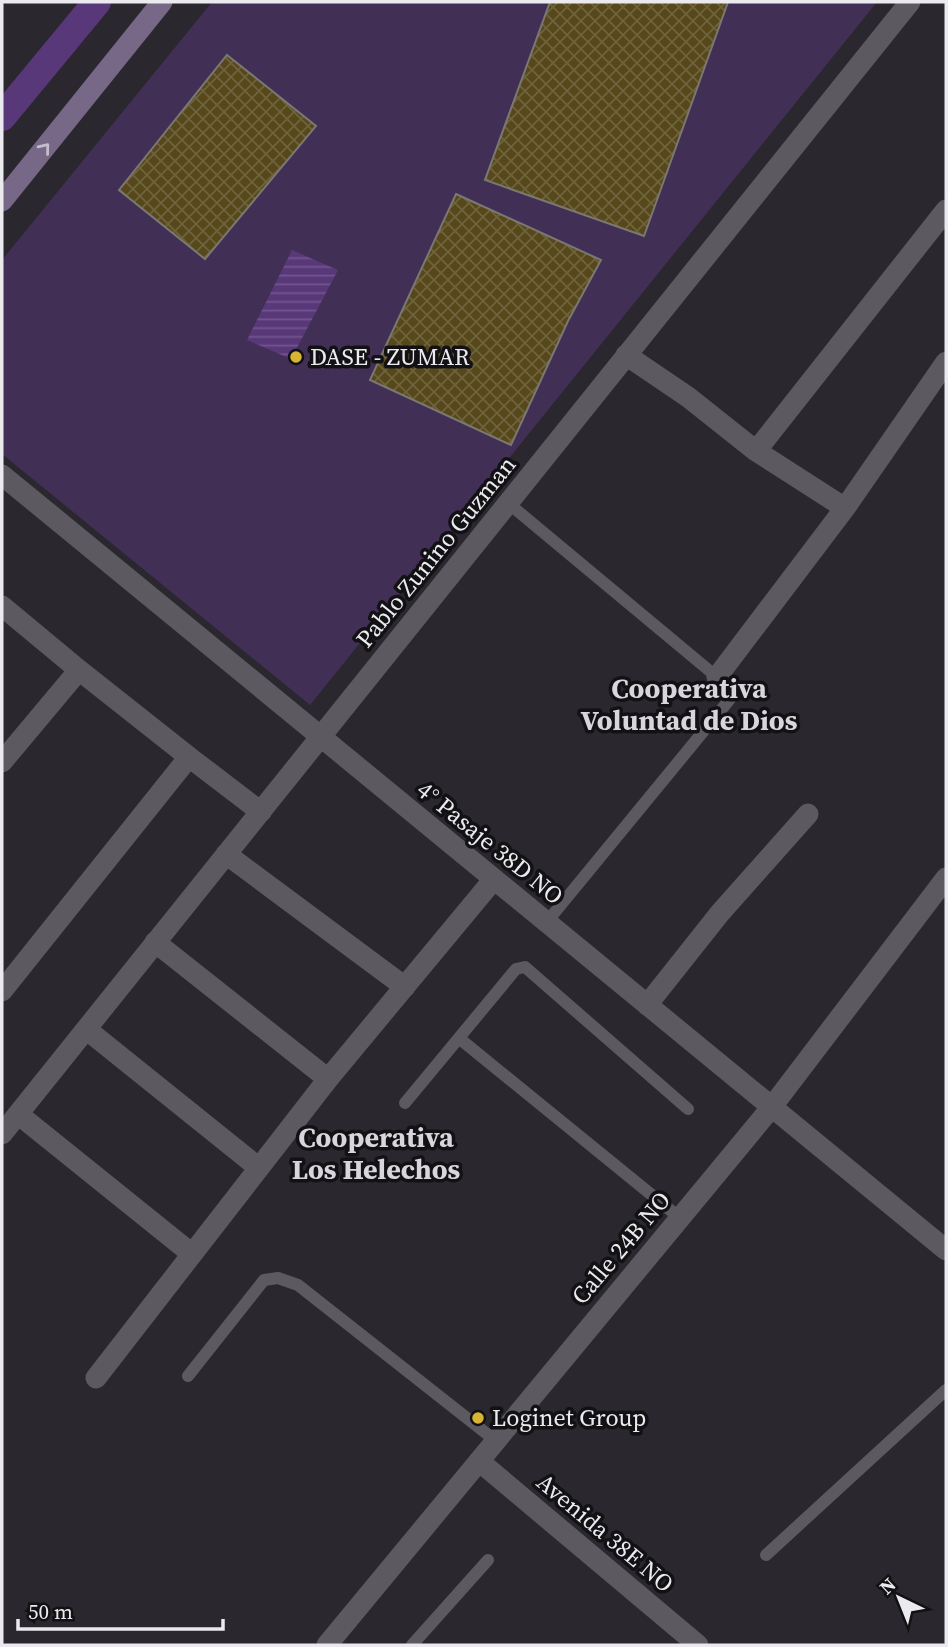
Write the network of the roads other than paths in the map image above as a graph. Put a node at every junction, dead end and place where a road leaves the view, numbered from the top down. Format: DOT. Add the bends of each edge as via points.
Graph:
graph roads {
  1 [pos="162,2"];
  2 [pos="910,2"];
  3 [pos="2,201"];
  4 [pos="946,211"];
  5 [pos="626,355"];
  6 [pos="946,362"];
  7 [pos="755,451"];
  8 [pos="2,475"];
  9 [pos="508,503"];
  10 [pos="845,508"];
  11 [pos="2,606"];
  12 [pos="79,670"];
  13 [pos="717,677"];
  14 [pos="321,738"];
  15 [pos="189,757"];
  16 [pos="2,762"];
  17 [pos="261,812"];
  18 [pos="808,814"];
  19 [pos="226,854"];
  20 [pos="946,878"];
  21 [pos="494,879"];
  22 [pos="546,923"];
  23 [pos="155,942"];
  24 [pos="405,987"];
  25 [pos="2,990"];
  26 [pos="647,1005"];
  27 [pos="86,1029"];
  28 [pos="460,1038"];
  29 [pos="328,1079"];
  30 [pos="405,1103"];
  31 [pos="771,1108"];
  32 [pos="688,1109"];
  33 [pos="18,1114"];
  34 [pos="2,1134"];
  35 [pos="260,1168"];
  36 [pos="680,1218"];
  37 [pos="946,1250"];
  38 [pos="192,1254"];
  39 [pos="188,1376"];
  40 [pos="96,1378"];
  41 [pos="946,1390"];
  42 [pos="496,1441"];
  43 [pos="479,1461"];
  44 [pos="766,1555"];
  45 [pos="488,1560"];
  46 [pos="327,1645"];
  47 [pos="412,1645"];
  48 [pos="698,1645"];
  3 -- 1 [label="main road, one-way"];
  2 -- 5 [label="street, Pablo Zunino Guzman"];
  4 -- 7 [label="street"];
  5 -- 7 [label="street"];
  5 -- 9 [label="street, Pablo Zunino Guzman"];
  6 -- 10 [label="street"];
  7 -- 10 [label="street"];
  8 -- 14 [label="street, 4° Pasaje 38D NO"];
  9 -- 13 [label="lane"];
  9 -- 14 [label="street, Pablo Zunino Guzman"];
  10 -- 13 [label="street"];
  11 -- 12 [label="street"];
  12 -- 15 [label="street"];
  12 -- 16 [label="street"];
  13 -- 22 [label="lane" via="730,699"];
  14 -- 17 [label="street, Pablo Zunino Guzman"];
  14 -- 21 [label="street, 4° Pasaje 38D NO"];
  15 -- 17 [label="street"];
  15 -- 25 [label="street"];
  17 -- 19 [label="street, Pablo Zunino Guzman"];
  18 -- 26 [label="street"];
  19 -- 23 [label="street, Pablo Zunino Guzman"];
  19 -- 24 [label="street"];
  20 -- 31 [label="street, Calle 24B NO"];
  21 -- 22 [label="street, 4° Pasaje 38D NO"];
  21 -- 24 [label="street"];
  22 -- 26 [label="street, 4° Pasaje 38D NO"];
  23 -- 27 [label="street, Pablo Zunino Guzman"];
  23 -- 29 [label="street"];
  24 -- 29 [label="street"];
  26 -- 31 [label="street, 4° Pasaje 38D NO"];
  27 -- 33 [label="street, Pablo Zunino Guzman"];
  27 -- 35 [label="street"];
  28 -- 30 [label="lane"];
  28 -- 32 [label="lane" via="516,969 526,967"];
  28 -- 36 [label="lane"];
  29 -- 35 [label="street"];
  31 -- 36 [label="street, Calle 24B NO"];
  31 -- 37 [label="street, 4° Pasaje 38D NO"];
  33 -- 34 [label="street, Pablo Zunino Guzman"];
  33 -- 38 [label="street"];
  35 -- 38 [label="street"];
  36 -- 42 [label="street, Calle 24B NO"];
  38 -- 40 [label="street"];
  39 -- 42 [label="lane" via="264,1280 278,1278 298,1285"];
  41 -- 44 [label="lane"];
  42 -- 43 [label="street, Calle 24B NO"];
  43 -- 46 [label="street, Calle 24B NO"];
  43 -- 48 [label="street, Avenida 38E NO"];
  45 -- 47 [label="lane"];
}
